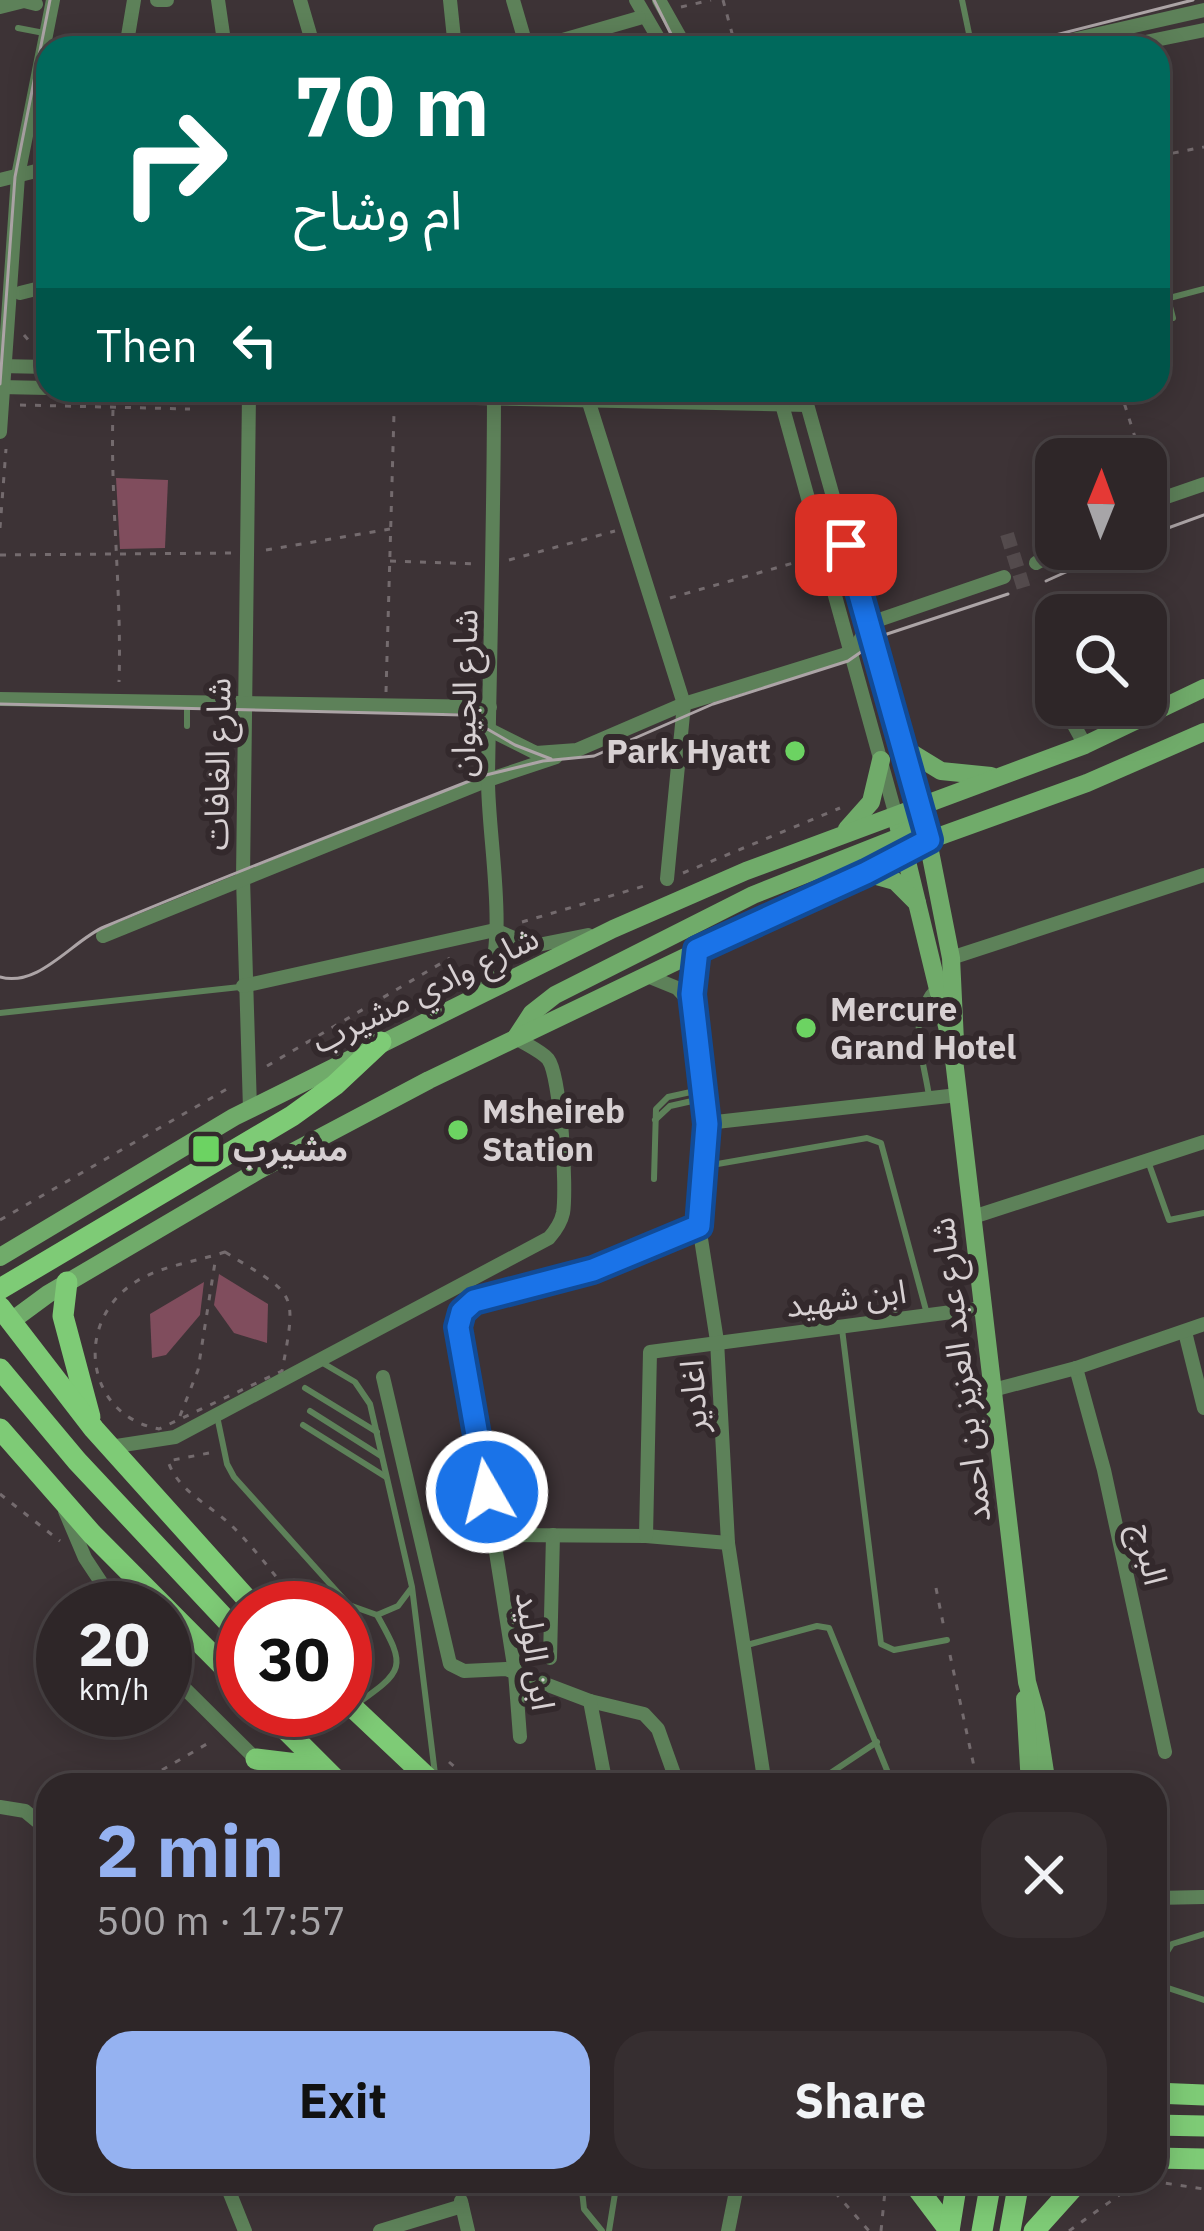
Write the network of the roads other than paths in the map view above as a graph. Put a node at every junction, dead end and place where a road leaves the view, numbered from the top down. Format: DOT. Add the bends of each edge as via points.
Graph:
graph roads {
  1 [pos="53,0"];
  2 [pos="134,0"];
  3 [pos="157,0"];
  4 [pos="167,0"];
  5 [pos="218,0"];
  6 [pos="450,0"];
  7 [pos="513,0"];
  8 [pos="636,0"];
  9 [pos="659,0"];
  10 [pos="962,0"];
  11 [pos="306,1"];
  12 [pos="28,2"];
  13 [pos="0,7"];
  14 [pos="1204,10"];
  15 [pos="639,18"];
  16 [pos="19,28"];
  17 [pos="1204,30"];
  18 [pos="45,34"];
  19 [pos="128,36"];
  20 [pos="223,36"];
  21 [pos="312,36"];
  22 [pos="454,36"];
  23 [pos="526,36"];
  24 [pos="574,36"];
  25 [pos="657,36"];
  26 [pos="679,36"];
  27 [pos="970,36"];
  28 [pos="1090,36"];
  29 [pos="1170,37"];
  30 [pos="36,81"];
  31 [pos="36,172"];
  32 [pos="18,176"];
  33 [pos="0,180"];
  34 [pos="36,289"];
  35 [pos="1204,290"];
  36 [pos="20,293"];
  37 [pos="1170,298"];
  38 [pos="1170,306"];
  39 [pos="1173,318"];
  40 [pos="2,366"];
  41 [pos="36,367"];
  42 [pos="2,387"];
  43 [pos="36,388"];
  44 [pos="234,402"];
  45 [pos="250,402"];
  46 [pos="494,402"];
  47 [pos="589,402"];
  48 [pos="781,402"];
  49 [pos="806,402"];
  50 [pos="2,405"];
  51 [pos="249,420"];
  52 [pos="0,432"];
  53 [pos="1204,484"];
  54 [pos="856,497"];
  55 [pos="1167,497"];
  56 [pos="835,506"];
  57 [pos="1004,577"];
  58 [pos="870,623"];
  59 [pos="853,652"];
  60 [pos="1204,688"];
  61 [pos="0,699"];
  62 [pos="188,702"];
  63 [pos="244,703"];
  64 [pos="684,704"];
  65 [pos="490,707"];
  66 [pos="187,726"];
  67 [pos="1074,726"];
  68 [pos="490,730"];
  69 [pos="1204,732"];
  70 [pos="1084,745"];
  71 [pos="905,749"];
  72 [pos="577,750"];
  73 [pos="881,760"];
  74 [pos="1001,776"];
  75 [pos="488,780"];
  76 [pos="921,809"];
  77 [pos="902,834"];
  78 [pos="929,840"];
  79 [pos="827,841"];
  80 [pos="866,873"];
  81 [pos="1204,875"];
  82 [pos="243,878"];
  83 [pos="667,879"];
  84 [pos="923,919"];
  85 [pos="613,929"];
  86 [pos="495,931"];
  87 [pos="104,936"];
  88 [pos="697,950"];
  89 [pos="951,958"];
  90 [pos="645,975"];
  91 [pos="937,985"];
  92 [pos="243,986"];
  93 [pos="482,995"];
  94 [pos="693,1005"];
  95 [pos="0,1013"];
  96 [pos="516,1038"];
  97 [pos="381,1042"];
  98 [pos="953,1051"];
  99 [pos="956,1075"];
  100 [pos="704,1094"];
  101 [pos="958,1095"];
  102 [pos="931,1096"];
  103 [pos="250,1109"];
  104 [pos="707,1124"];
  105 [pos="1204,1142"];
  106 [pos="1148,1160"];
  107 [pos="704,1166"];
  108 [pos="654,1179"];
  109 [pos="1204,1213"];
  110 [pos="973,1217"];
  111 [pos="699,1226"];
  112 [pos="0,1257"];
  113 [pos="57,1288"];
  114 [pos="0,1289"];
  115 [pos="982,1308"];
  116 [pos="927,1315"];
  117 [pos="3,1320"];
  118 [pos="1204,1324"];
  119 [pos="842,1326"];
  120 [pos="1185,1332"];
  121 [pos="717,1341"];
  122 [pos="318,1361"];
  123 [pos="0,1369"];
  124 [pos="1076,1369"];
  125 [pos="383,1378"];
  126 [pos="305,1388"];
  127 [pos="993,1390"];
  128 [pos="1204,1408"];
  129 [pos="310,1412"];
  130 [pos="217,1416"];
  131 [pos="303,1425"];
  132 [pos="376,1432"];
  133 [pos="2,1434"];
  134 [pos="102,1438"];
  135 [pos="382,1456"];
  136 [pos="386,1477"];
  137 [pos="62,1500"];
  138 [pos="492,1535"];
  139 [pos="553,1535"];
  140 [pos="646,1536"];
  141 [pos="728,1543"];
  142 [pos="100,1581"];
  143 [pos="231,1581"];
  144 [pos="412,1587"];
  145 [pos="216,1609"];
  146 [pos="377,1615"];
  147 [pos="946,1640"];
  148 [pos="743,1646"];
  149 [pos="216,1658"];
  150 [pos="550,1658"];
  151 [pos="515,1672"];
  152 [pos="1027,1682"];
  153 [pos="372,1692"];
  154 [pos="192,1696"];
  155 [pos="590,1701"];
  156 [pos="372,1728"];
  157 [pos="293,1737"];
  158 [pos="520,1738"];
  159 [pos="877,1742"];
  160 [pos="1165,1752"];
  161 [pos="256,1759"];
  162 [pos="322,1767"];
  163 [pos="270,1773"];
  164 [pos="328,1773"];
  165 [pos="422,1773"];
  166 [pos="434,1773"];
  167 [pos="604,1773"];
  168 [pos="673,1773"];
  169 [pos="763,1773"];
  170 [pos="830,1773"];
  171 [pos="889,1773"];
  172 [pos="1029,1773"];
  173 [pos="1045,1773"];
  174 [pos="0,1808"];
  175 [pos="36,1820"];
  176 [pos="1204,1897"];
  177 [pos="1167,1898"];
  178 [pos="1204,1934"];
  179 [pos="1167,1952"];
  180 [pos="1167,1989"];
  181 [pos="1204,2000"];
  182 [pos="1167,2092"];
  183 [pos="1204,2095"];
  184 [pos="1167,2125"];
  185 [pos="1204,2126"];
  186 [pos="1167,2158"];
  187 [pos="1204,2159"];
  188 [pos="230,2193"];
  189 [pos="457,2193"];
  190 [pos="459,2193"];
  191 [pos="582,2193"];
  192 [pos="614,2193"];
  193 [pos="735,2193"];
  194 [pos="920,2193"];
  195 [pos="955,2193"];
  196 [pos="989,2193"];
  197 [pos="1017,2193"];
  198 [pos="1068,2193"];
  199 [pos="949,2230"];
  200 [pos="244,2231"];
  201 [pos="380,2231"];
  202 [pos="468,2231"];
  203 [pos="605,2231"];
  204 [pos="728,2231"];
  205 [pos="982,2231"];
  206 [pos="1010,2231"];
  207 [pos="1034,2231"];
  1 -- 18 [label="street"];
  2 -- 19 [label="street"];
  3 -- 4 [label="street"];
  5 -- 20 [label="street"];
  6 -- 22 [label="street"];
  7 -- 23 [label="street"];
  8 -- 25 [label="street"];
  9 -- 26 [label="street"];
  10 -- 27 [label="lane"];
  11 -- 21 [label="street"];
  12 -- 13 [label="street"];
  14 -- 28 [label="street"];
  15 -- 24 [label="street"];
  16 -- 18 [label="lane"];
  17 -- 29 [label="street"];
  30 -- 32 [label="street"];
  31 -- 32 [label="street"];
  32 -- 33 [label="street"];
  32 -- 40 [label="street"];
  34 -- 36 [label="street"];
  35 -- 37 [label="lane"];
  38 -- 39 [label="lane"];
  40 -- 41 [label="street"];
  40 -- 42 [label="street"];
  42 -- 43 [label="street"];
  42 -- 50 [label="street"];
  44 -- 51 [label="street"];
  45 -- 51 [label="street, شارع الغافات"];
  46 -- 65 [label="street, شارع الجيوان"];
  47 -- 64 [label="street"];
  48 -- 59 [label="street"];
  49 -- 56 [label="street"];
  50 -- 52 [label="street"];
  51 -- 63 [label="street, شارع الغافات"];
  53 -- 55 [label="street"];
  54 -- 56 [label="lane"];
  56 -- 58 [label="street"];
  57 -- 58 [label="street"];
  58 -- 59 [label="street"];
  58 -- 71 [label="street"];
  59 -- 64 [label="street"];
  59 -- 73 [label="street"];
  60 -- 70 [label="street"];
  61 -- 62 [label="street"];
  62 -- 63 [label="street"];
  62 -- 66 [label="lane"];
  63 -- 65 [label="street"];
  63 -- 82 [label="street, شارع الغافات"];
  64 -- 72 [label="street"];
  64 -- 83 [label="street"];
  65 -- 68 [label="street, شارع الجيوان"];
  67 -- 70 [label="street"];
  68 -- 72 [label="street" via="536,753"];
  68 -- 75 [label="street, شارع الجيوان"];
  69 -- 78 [label="street"];
  70 -- 74 [label="street"];
  71 -- 74 [label="street" via="941,771"];
  71 -- 76 [label="street"];
  72 -- 75 [label="street"];
  73 -- 77 [label="street"];
  73 -- 79 [label="street" via="874,794 854,824"];
  74 -- 76 [label="street"];
  75 -- 82 [label="street"];
  75 -- 86 [label="street, شارع الجيوان"];
  76 -- 77 [label="street"];
  76 -- 78 [label="street, شارع عبد العزيز بن احمد"];
  77 -- 78 [label="street"];
  77 -- 79 [label="street, شارع وادي مشيرب"];
  77 -- 80 [label="street"];
  77 -- 84 [label="street, شارع عبد العزيز بن احمد"];
  77 -- 96 [label="street" via="657,940 555,995"];
  78 -- 89 [label="street, شارع عبد العزيز بن احمد"];
  79 -- 85 [label="street, شارع وادي مشيرب"];
  80 -- 84 [label="street" via="903,887"];
  80 -- 88 [label="street"];
  81 -- 89 [label="street"];
  82 -- 87 [label="street"];
  82 -- 92 [label="street, شارع الغافات"];
  84 -- 91 [label="street, شارع عبد العزيز بن احمد"];
  85 -- 86 [label="street" via="542,946"];
  85 -- 93 [label="street, شارع وادي مشيرب"];
  86 -- 92 [label="street"];
  86 -- 93 [label="street, شارع الجيوان" via="495,963"];
  88 -- 90 [label="street"];
  88 -- 94 [label="street, اغادير"];
  89 -- 98 [label="street, شارع عبد العزيز بن احمد"];
  90 -- 94 [label="street"];
  90 -- 96 [label="street"];
  91 -- 98 [label="street, شارع عبد العزيز بن احمد"];
  91 -- 102 [label="lane" via="918,1012"];
  92 -- 95 [label="lane"];
  92 -- 103 [label="street, شارع الغافات"];
  93 -- 97 [label="street, شارع وادي مشيرب"];
  94 -- 100 [label="street, اغادير"];
  96 -- 113 [label="street" via="278,1160"];
  96 -- 122 [label="street" via="554,1072 560,1223 538,1246"];
  97 -- 103 [label="street, شارع وادي مشيرب"];
  97 -- 114 [label="main road" via="292,1117"];
  98 -- 99 [label="street, شارع عبد العزيز بن احمد"];
  99 -- 101 [label="street, شارع عبد العزيز بن احمد"];
  99 -- 102 [label="street"];
  100 -- 104 [label="street, اغادير"];
  100 -- 108 [label="lane" via="670,1106 653,1124"];
  101 -- 102 [label="street"];
  101 -- 110 [label="street, شارع عبد العزيز بن احمد"];
  102 -- 104 [label="street"];
  103 -- 112 [label="street, شارع وادي مشيرب"];
  104 -- 107 [label="street, اغادير"];
  105 -- 106 [label="street"];
  106 -- 109 [label="lane" via="1165,1216"];
  106 -- 110 [label="street"];
  107 -- 111 [label="street, اغادير"];
  107 -- 116 [label="lane" via="867,1138 881,1143"];
  110 -- 115 [label="street, شارع عبد العزيز بن احمد"];
  111 -- 121 [label="street, اغادير"];
  111 -- 138 [label="street, ابن الوليد" via="593,1270 467,1305 458,1327"];
  113 -- 117 [label="street"];
  113 -- 134 [label="main road" via="68,1346"];
  115 -- 116 [label="street, ابن شهيد"];
  115 -- 127 [label="street, شارع عبد العزيز بن احمد"];
  116 -- 119 [label="street, ابن شهيد"];
  117 -- 134 [label="main road"];
  118 -- 120 [label="street"];
  119 -- 121 [label="street, ابن شهيد"];
  119 -- 147 [label="lane" via="881,1644 894,1650"];
  120 -- 124 [label="street"];
  120 -- 128 [label="street"];
  121 -- 140 [label="street, ابن شهيد" via="654,1349 647,1357"];
  121 -- 141 [label="street, اغادير"];
  122 -- 130 [label="street"];
  122 -- 132 [label="lane" via="362,1388"];
  123 -- 145 [label="main road"];
  124 -- 127 [label="street"];
  124 -- 160 [label="street, البرج"];
  125 -- 151 [label="street" via="447,1659 464,1671"];
  126 -- 132 [label="lane"];
  127 -- 152 [label="street, شارع عبد العزيز بن احمد"];
  129 -- 135 [label="lane"];
  130 -- 134 [label="street" via="161,1441"];
  130 -- 146 [label="lane" via="234,1477 344,1600"];
  131 -- 136 [label="lane"];
  132 -- 135 [label="lane"];
  133 -- 137 [label="main road"];
  134 -- 143 [label="main road"];
  135 -- 136 [label="lane"];
  136 -- 144 [label="lane"];
  137 -- 142 [label="street"];
  137 -- 149 [label="main road"];
  138 -- 139 [label="street"];
  138 -- 151 [label="street, ابن الوليد"];
  139 -- 140 [label="street"];
  139 -- 150 [label="street"];
  140 -- 141 [label="street"];
  141 -- 148 [label="street, اغادير"];
  144 -- 146 [label="lane" via="398,1606"];
  144 -- 166 [label="lane"];
  146 -- 153 [label="lane" via="398,1655 394,1673"];
  148 -- 159 [label="lane" via="829,1628"];
  148 -- 169 [label="street, اغادير"];
  151 -- 155 [label="street"];
  151 -- 158 [label="street, ابن الوليد"];
  152 -- 172 [label="street, شارع عبد العزيز بن احمد"];
  152 -- 173 [label="street, شارع عبد العزيز بن احمد"];
  154 -- 161 [label="street"];
  155 -- 167 [label="street"];
  155 -- 168 [label="street" via="651,1719"];
  156 -- 165 [label="main road"];
  157 -- 162 [label="main road"];
  159 -- 170 [label="lane"];
  159 -- 171 [label="lane"];
  161 -- 162 [label="main road"];
  161 -- 163 [label="street"];
  162 -- 164 [label="main road"];
  174 -- 175 [label="street"];
  176 -- 177 [label="street"];
  178 -- 179 [label="lane"];
  180 -- 181 [label="lane"];
  182 -- 183 [label="main road"];
  184 -- 185 [label="main road"];
  186 -- 187 [label="main road"];
  188 -- 200 [label="street"];
  189 -- 201 [label="street"];
  190 -- 202 [label="street"];
  191 -- 203 [label="lane" via="584,2209"];
  192 -- 203 [label="lane"];
  193 -- 204 [label="street"];
  194 -- 199 [label="main road"];
  195 -- 199 [label="main road"];
  196 -- 205 [label="main road"];
  197 -- 206 [label="main road"];
  198 -- 207 [label="main road"];
}
